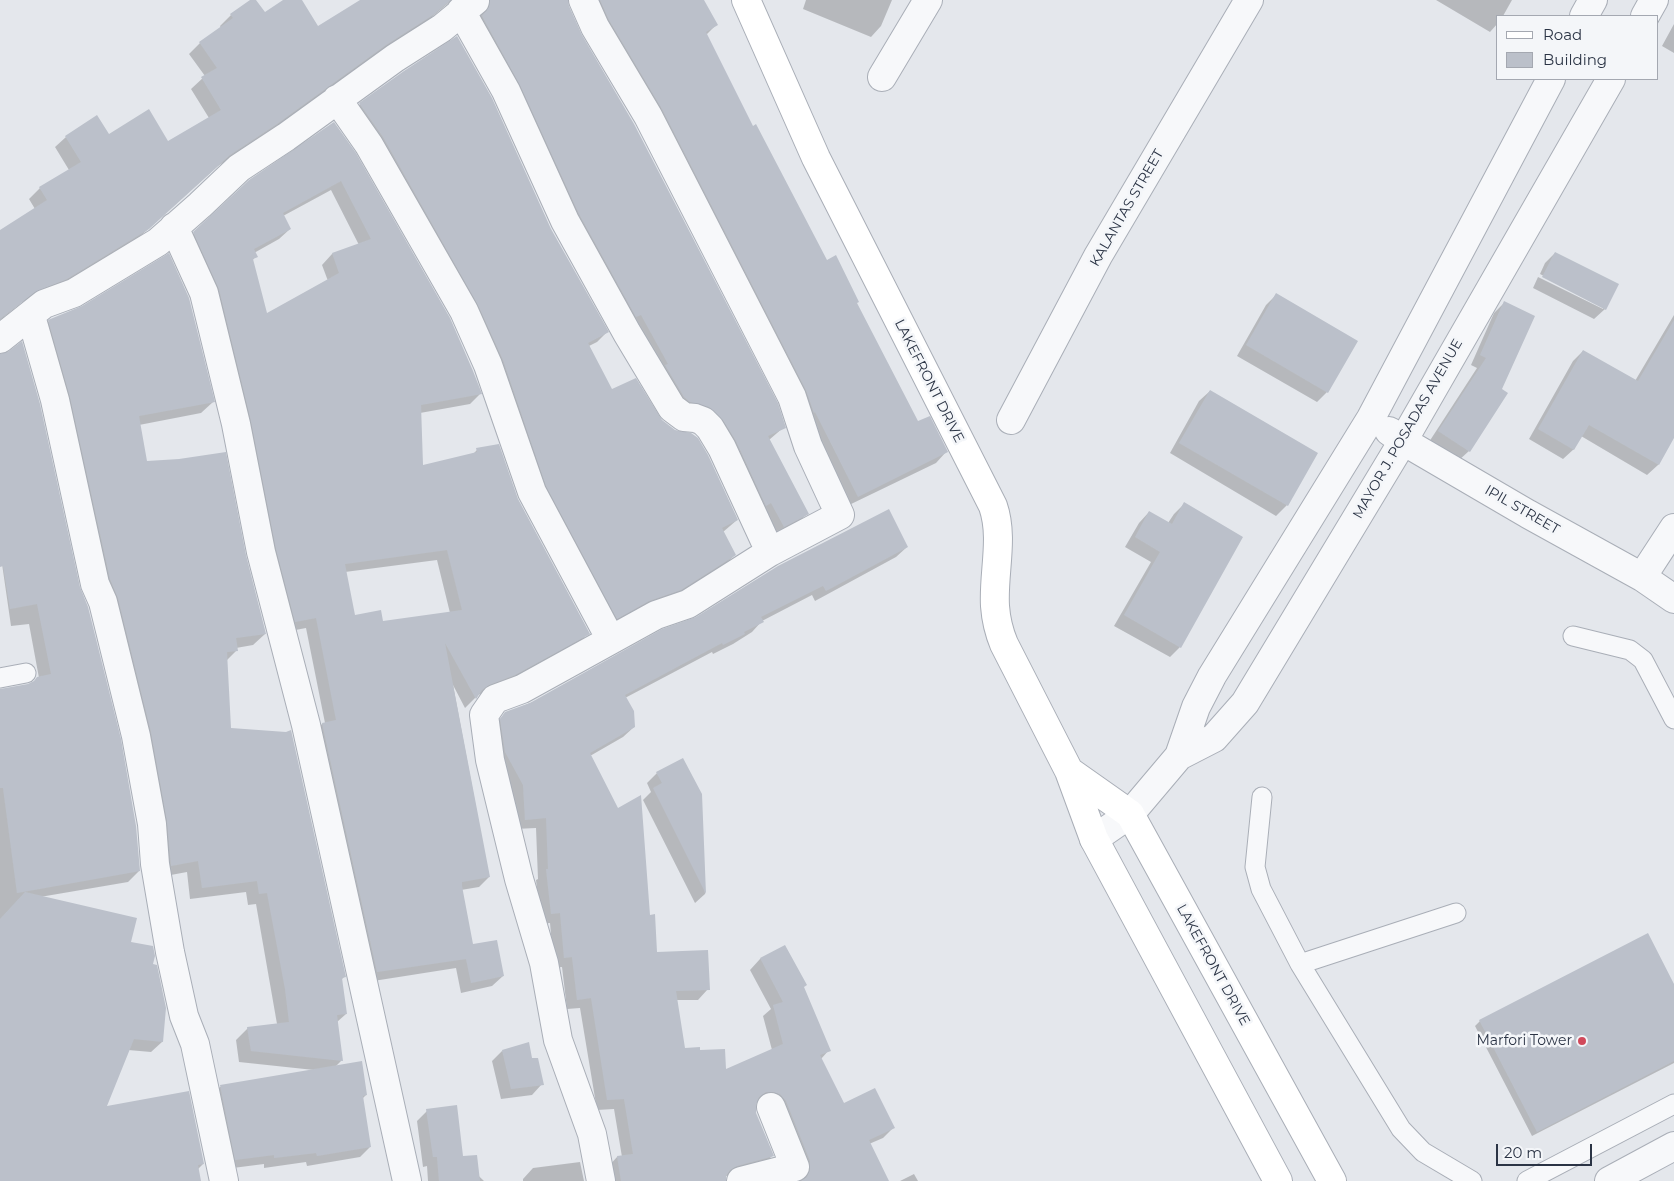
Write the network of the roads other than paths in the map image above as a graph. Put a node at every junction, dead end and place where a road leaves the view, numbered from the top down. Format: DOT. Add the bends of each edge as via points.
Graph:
graph roads {
  1 [pos="583,0"];
  2 [pos="746,0"];
  3 [pos="928,0"];
  4 [pos="1249,0"];
  5 [pos="1592,0"];
  6 [pos="1654,0"];
  7 [pos="469,5"];
  8 [pos="1584,15"];
  9 [pos="1646,15"];
  10 [pos="882,77"];
  11 [pos="1550,80"];
  12 [pos="1610,80"];
  13 [pos="337,99"];
  14 [pos="174,227"];
  15 [pos="31,316"];
  16 [pos="0,339"];
  17 [pos="1372,418"];
  18 [pos="1011,420"];
  19 [pos="1403,441"];
  20 [pos="1674,528"];
  21 [pos="770,552"];
  22 [pos="1642,577"];
  23 [pos="1674,598"];
  24 [pos="1574,636"];
  25 [pos="611,640"];
  26 [pos="26,672"];
  27 [pos="0,678"];
  28 [pos="1674,719"];
  29 [pos="1179,756"];
  30 [pos="1069,771"];
  31 [pos="1262,797"];
  32 [pos="1130,814"];
  33 [pos="1094,839"];
  34 [pos="1456,913"];
  35 [pos="1300,964"];
  36 [pos="1674,1104"];
  37 [pos="771,1107"];
  38 [pos="1674,1146"];
  39 [pos="798,1174"];
  40 [pos="224,1181"];
  41 [pos="407,1181"];
  42 [pos="601,1181"];
  43 [pos="741,1181"];
  44 [pos="1278,1181"];
  45 [pos="1332,1181"];
  46 [pos="1472,1181"];
  47 [pos="1527,1181"];
  48 [pos="1609,1181"];
  1 -- 21 [label="street" via="595,27 648,116 792,397 808,446 840,515"];
  2 -- 30 [label="street, LAKEFRONT DRIVE" via="816,158 993,506 998,520 995,605 998,626 1004,644"];
  3 -- 10 [label="street"];
  4 -- 18 [label="street, KALANTAS STREET" via="1098,256"];
  5 -- 8 [label="street"];
  6 -- 9 [label="street"];
  7 -- 13 [label="street" via="442,28"];
  7 -- 21 [label="street" via="564,221 672,408 684,418 703,421 710,428"];
  11 -- 17 [label="street, MAYOR J. POSADAS AVENUE"];
  12 -- 19 [label="street, MAYOR J. POSADAS AVENUE"];
  13 -- 14 [label="street" via="239,168"];
  13 -- 25 [label="street" via="369,145 464,311 488,365 532,492"];
  14 -- 15 [label="street" via="158,242 74,293 44,304"];
  14 -- 41 [label="street" via="204,293 236,424 261,552 310,744"];
  15 -- 16 [label="street"];
  15 -- 40 [label="street" via="55,400 95,584 103,602 136,736 170,952 184,1016 195,1044"];
  17 -- 19 [label="street, IPIL STREET"];
  17 -- 29 [label="street, MAYOR J. POSADAS AVENUE" via="1212,676 1196,707"];
  19 -- 22 [label="street, IPIL STREET"];
  19 -- 29 [label="street, MAYOR J. POSADAS AVENUE" via="1245,703 1214,738"];
  20 -- 22 [label="street"];
  21 -- 25 [label="street" via="688,604 656,615"];
  22 -- 23 [label="street, IPIL STREET"];
  24 -- 28 [label="lane" via="1630,650 1643,660"];
  25 -- 42 [label="street" via="522,689 495,698 484,714 490,760 519,879 544,963 558,1040 592,1134"];
  26 -- 27 [label="lane"];
  29 -- 32 [label="street, MAYOR J. POSADAS AVENUE"];
  30 -- 32 [label="street, LAKEFRONT DRIVE"];
  30 -- 33 [label="street, LAKEFRONT DRIVE"];
  31 -- 35 [label="lane" via="1255,868 1261,889"];
  32 -- 33 [label="street, MAYOR J. POSADAS AVENUE"];
  32 -- 45 [label="street, LAKEFRONT DRIVE"];
  33 -- 44 [label="street, LAKEFRONT DRIVE"];
  34 -- 35 [label="lane"];
  35 -- 46 [label="lane" via="1401,1129 1423,1152"];
  36 -- 47 [label="lane"];
  37 -- 39 [label="street"];
  38 -- 48 [label="street"];
  39 -- 43 [label="street"];
}
